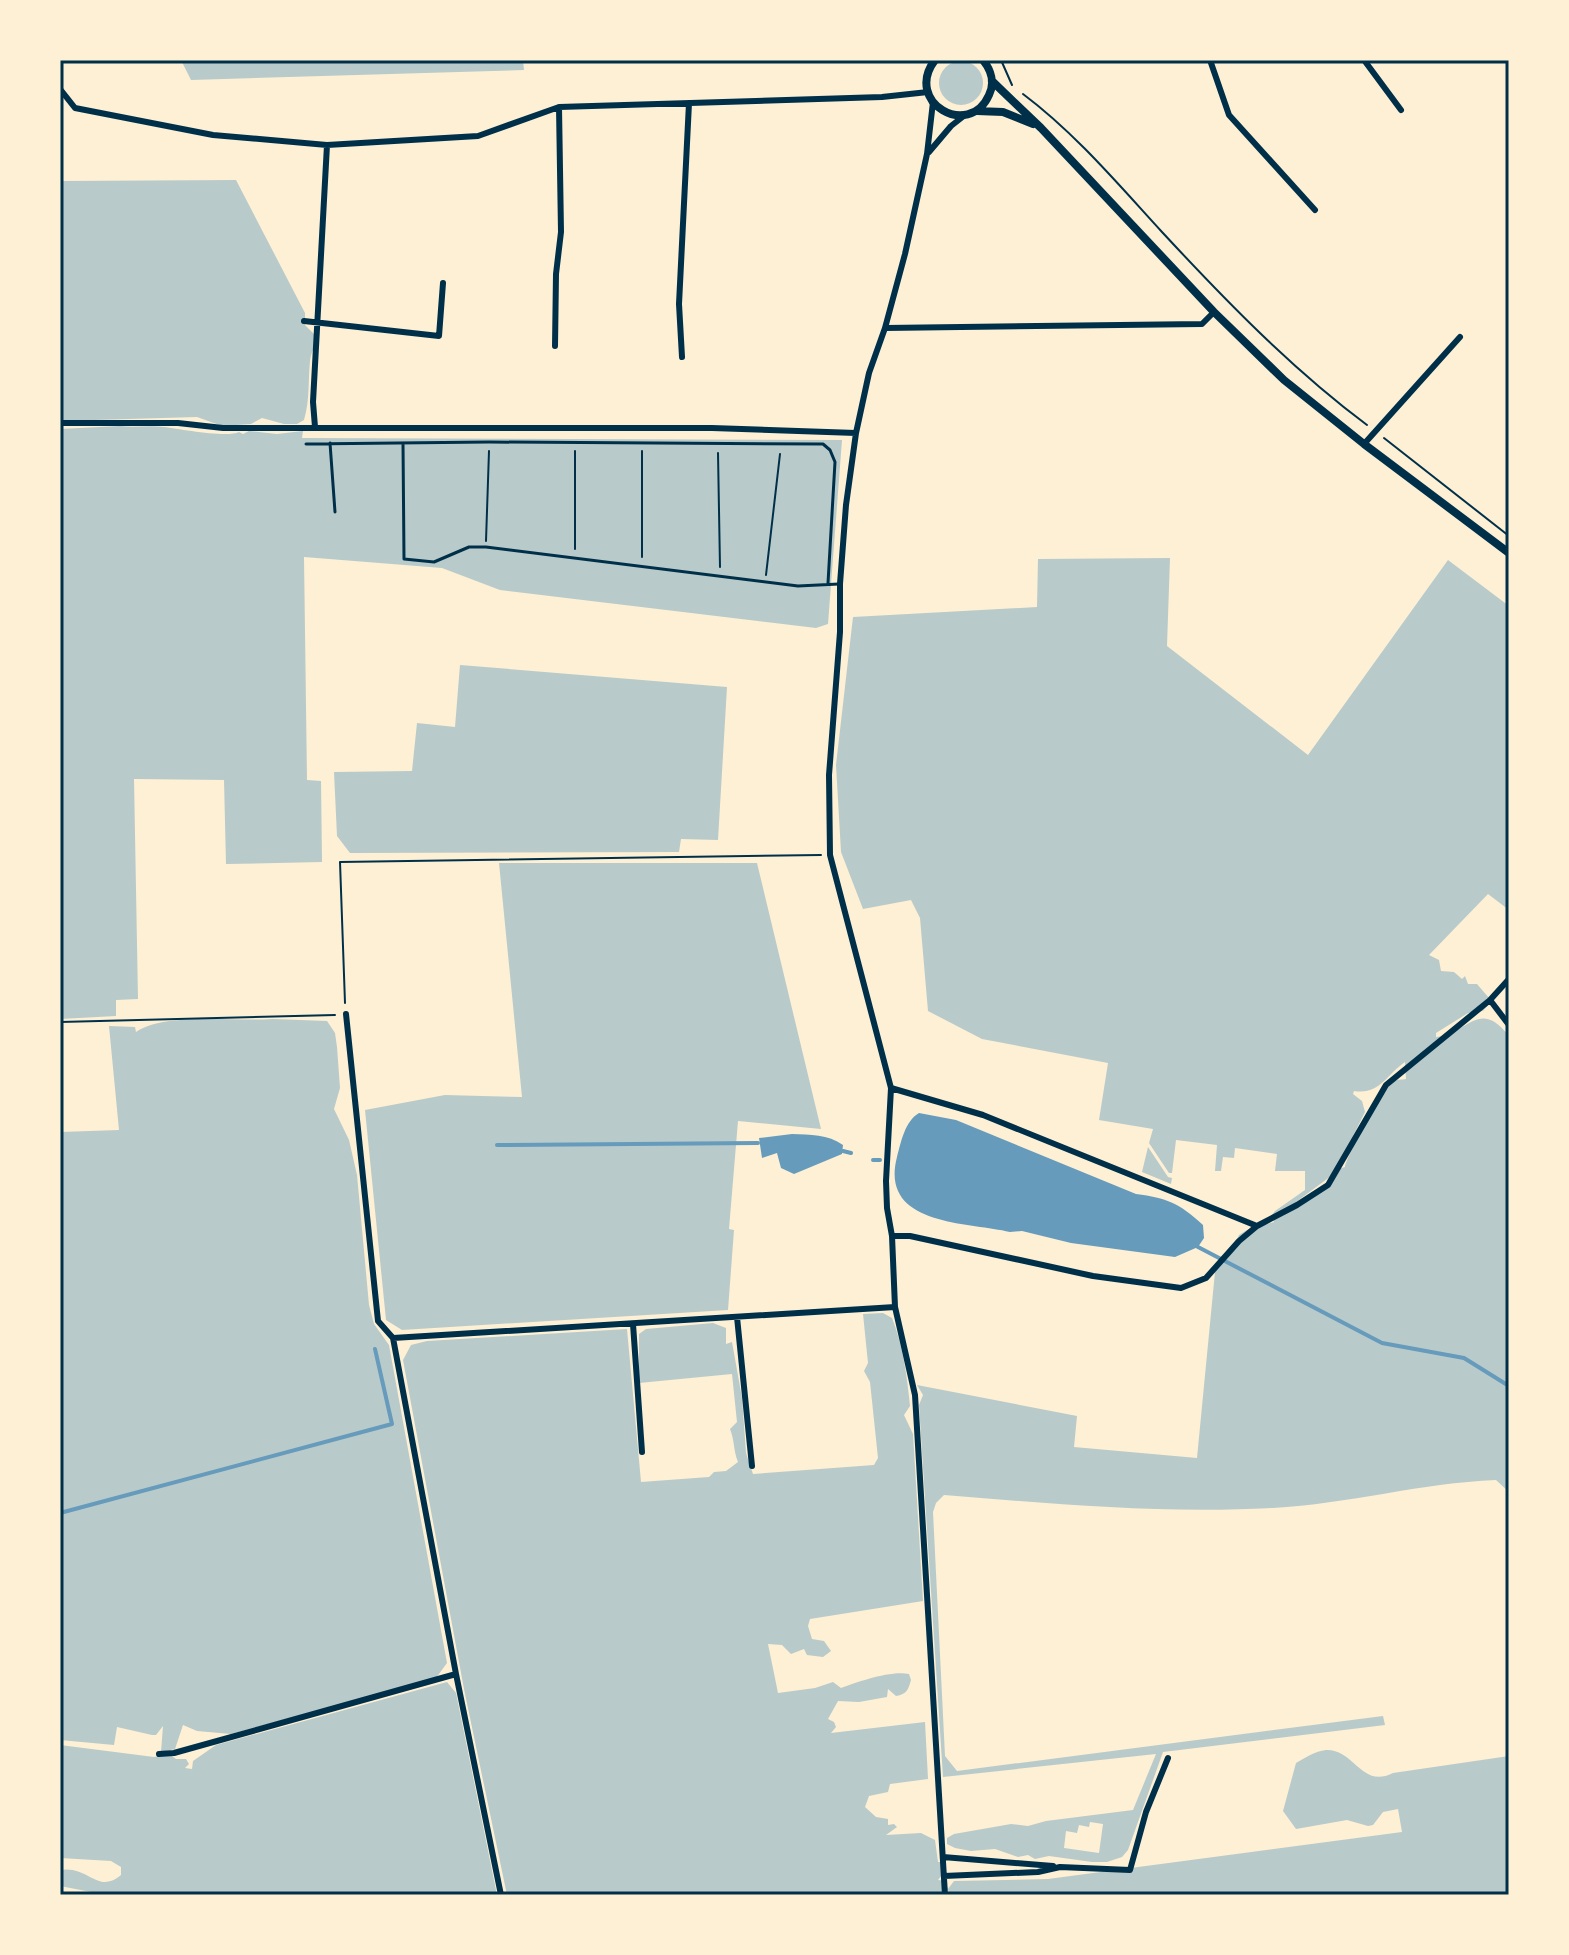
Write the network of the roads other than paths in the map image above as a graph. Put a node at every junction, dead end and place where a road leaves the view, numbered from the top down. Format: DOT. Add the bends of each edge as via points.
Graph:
graph roads {
  1 [pos="983,60"];
  2 [pos="1210,60"];
  3 [pos="1364,60"];
  4 [pos="931,62"];
  5 [pos="992,81"];
  6 [pos="60,89"];
  7 [pos="928,92"];
  8 [pos="933,102"];
  9 [pos="689,103"];
  10 [pos="559,107"];
  11 [pos="1401,110"];
  12 [pos="970,113"];
  13 [pos="1041,128"];
  14 [pos="327,145"];
  15 [pos="927,154"];
  16 [pos="1315,210"];
  17 [pos="443,283"];
  18 [pos="1214,312"];
  19 [pos="304,321"];
  20 [pos="317,324"];
  21 [pos="885,328"];
  22 [pos="1460,337"];
  23 [pos="555,346"];
  24 [pos="682,357"];
  25 [pos="60,423"];
  26 [pos="315,427"];
  27 [pos="856,433"];
  28 [pos="330,443"];
  29 [pos="403,443"];
  30 [pos="306,444"];
  31 [pos="1364,444"];
  32 [pos="335,512"];
  33 [pos="1509,553"];
  34 [pos="828,583"];
  35 [pos="840,584"];
  36 [pos="1509,979"];
  37 [pos="1490,1000"];
  38 [pos="346,1014"];
  39 [pos="1509,1025"];
  40 [pos="891,1088"];
  41 [pos="1257,1226"];
  42 [pos="892,1236"];
  43 [pos="895,1307"];
  44 [pos="737,1317"];
  45 [pos="633,1324"];
  46 [pos="393,1338"];
  47 [pos="642,1452"];
  48 [pos="752,1466"];
  49 [pos="456,1674"];
  50 [pos="159,1754"];
  51 [pos="1168,1758"];
  52 [pos="943,1857"];
  53 [pos="1060,1867"];
  54 [pos="944,1876"];
  55 [pos="501,1895"];
  56 [pos="945,1895"];
  1 -- 5 [label="main road"];
  2 -- 16 [label="street" via="1229,115"];
  3 -- 11 [label="street"];
  4 -- 7 [label="main road"];
  5 -- 12 [label="main road" via="988,99"];
  5 -- 13 [label="main road"];
  6 -- 14 [label="street" via="75,108 213,135"];
  7 -- 8 [label="main road"];
  7 -- 9 [label="street"];
  8 -- 12 [label="main road" via="948,113"];
  8 -- 15 [label="street"];
  9 -- 10 [label="street"];
  9 -- 24 [label="street" via="679,304"];
  10 -- 14 [label="street" via="478,136"];
  10 -- 23 [label="street" via="561,232"];
  12 -- 13 [label="main road" via="1003,112"];
  12 -- 15 [label="street"];
  13 -- 18 [label="main road"];
  14 -- 20 [label="street"];
  15 -- 21 [label="street"];
  17 -- 20 [label="street" via="439,336"];
  18 -- 21 [label="street" via="1202,324"];
  18 -- 31 [label="main road" via="1284,380"];
  19 -- 20 [label="street"];
  20 -- 26 [label="street"];
  21 -- 27 [label="street"];
  22 -- 31 [label="street"];
  25 -- 26 [label="street"];
  26 -- 27 [label="street"];
  27 -- 35 [label="street"];
  28 -- 29 [label="lane"];
  28 -- 30 [label="lane"];
  28 -- 32 [label="lane"];
  29 -- 34 [label="lane" via="404,559 434,562 469,547 486,547 765,583"];
  29 -- 34 [label="lane" via="823,444 835,462"];
  31 -- 33 [label="main road"];
  34 -- 35 [label="lane"];
  35 -- 40 [label="street" via="830,855"];
  36 -- 37 [label="street"];
  37 -- 39 [label="street"];
  37 -- 41 [label="street" via="1386,1085 1328,1185"];
  38 -- 46 [label="street" via="378,1321"];
  40 -- 41 [label="street" via="983,1115"];
  40 -- 42 [label="street" via="886,1181"];
  41 -- 42 [label="street" via="1206,1278 1181,1288"];
  42 -- 43 [label="street"];
  43 -- 44 [label="street"];
  43 -- 52 [label="street" via="915,1395"];
  44 -- 45 [label="street"];
  44 -- 48 [label="street"];
  45 -- 46 [label="street"];
  45 -- 47 [label="street"];
  46 -- 49 [label="street"];
  49 -- 50 [label="street"];
  49 -- 55 [label="street"];
  51 -- 53 [label="street" via="1130,1870"];
  52 -- 53 [label="street"];
  52 -- 54 [label="street"];
  53 -- 54 [label="street"];
  54 -- 56 [label="street"];
}
